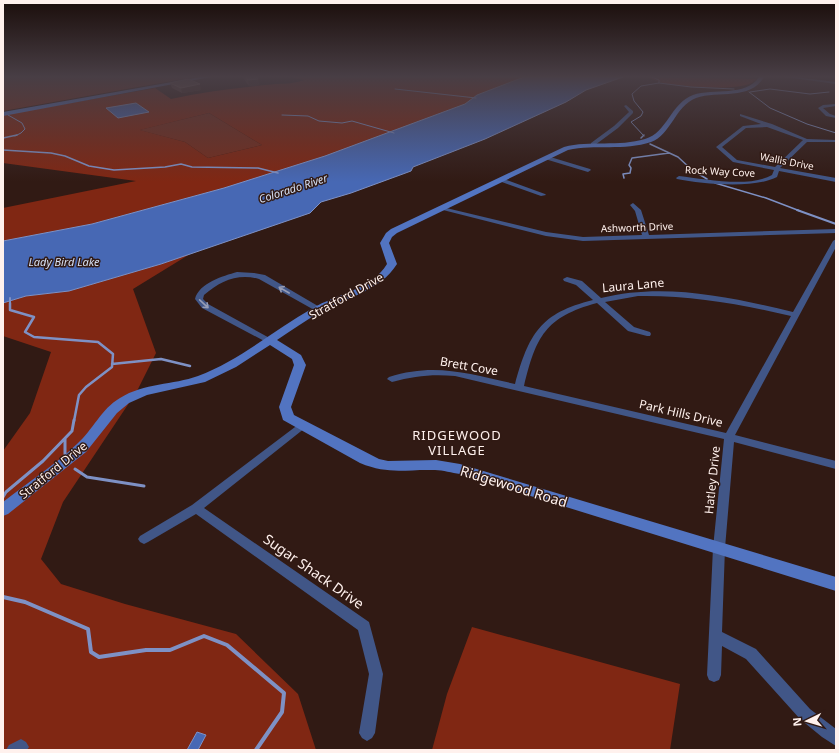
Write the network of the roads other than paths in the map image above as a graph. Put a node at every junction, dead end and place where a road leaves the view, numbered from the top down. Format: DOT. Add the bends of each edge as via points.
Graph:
graph roads {
  1 [pos="13,112"];
  2 [pos="631,112"];
  3 [pos="678,112"];
  4 [pos="825,112"];
  5 [pos="3,114"];
  6 [pos="742,115"];
  7 [pos="836,117"];
  8 [pos="770,125"];
  9 [pos="806,140"];
  10 [pos="836,142"];
  11 [pos="593,144"];
  12 [pos="547,158"];
  13 [pos="778,168"];
  14 [pos="588,170"];
  15 [pos="679,178"];
  16 [pos="501,180"];
  17 [pos="836,180"];
  18 [pos="543,195"];
  19 [pos="632,206"];
  20 [pos="442,209"];
  21 [pos="836,231"];
  22 [pos="646,237"];
  23 [pos="836,242"];
  24 [pos="832,258"];
  25 [pos="567,279"];
  26 [pos="598,300"];
  27 [pos="319,309"];
  28 [pos="795,315"];
  29 [pos="647,334"];
  30 [pos="271,341"];
  31 [pos="392,379"];
  32 [pos="519,388"];
  33 [pos="302,426"];
  34 [pos="729,437"];
  35 [pos="836,465"];
  36 [pos="196,508"];
  37 [pos="3,510"];
  38 [pos="144,539"];
  39 [pos="718,548"];
  40 [pos="836,584"];
  41 [pos="715,635"];
  42 [pos="714,675"];
  43 [pos="367,733"];
  44 [pos="836,738"];
  1 -- 5 [label="street"];
  2 -- 11 [label="street"];
  3 -- 11 [label="street, Stratford Drive" via="658,136 648,141"];
  4 -- 7 [label="street"];
  6 -- 8 [label="street"];
  8 -- 9 [label="street"];
  8 -- 13 [label="street, Wallis Drive" via="745,127 719,147 735,161"];
  9 -- 10 [label="street"];
  9 -- 13 [label="street"];
  11 -- 12 [label="street, Stratford Drive" via="566,148"];
  12 -- 14 [label="street"];
  12 -- 16 [label="street, Stratford Drive"];
  13 -- 15 [label="street, Rock Way Cove" via="775,176 756,182"];
  13 -- 17 [label="street, Wallis Drive"];
  16 -- 18 [label="street"];
  16 -- 20 [label="street, Stratford Drive"];
  19 -- 22 [label="street" via="638,210"];
  20 -- 22 [label="street, Ashworth Drive" via="561,237"];
  20 -- 27 [label="street, Stratford Drive" via="386,237 385,246 392,264 386,275"];
  21 -- 22 [label="street, Ashworth Drive"];
  23 -- 24 [label="street, Hatley Drive"];
  24 -- 28 [label="street, Hatley Drive"];
  25 -- 26 [label="street" via="579,283"];
  26 -- 28 [label="street, Laura Lane" via="629,295 683,294 759,306"];
  26 -- 29 [label="street" via="631,328"];
  26 -- 32 [label="street, Laura Lane" via="574,308 552,320 539,334 529,350"];
  27 -- 30 [label="street, Stratford Drive"];
  27 -- 30 [label="street, one-way" via="252,274 222,279 200,294 199,299 205,306"];
  28 -- 34 [label="street, Hatley Drive"];
  30 -- 33 [label="street, Ridgewood Road" via="300,361 285,413"];
  30 -- 37 [label="street, Stratford Drive" via="201,379 148,391 124,400 115,407 90,441"];
  31 -- 32 [label="street, Brett Cove" via="412,372 438,371"];
  32 -- 34 [label="street, Park Hills Drive"];
  33 -- 36 [label="street"];
  33 -- 39 [label="street, Ridgewood Road" via="377,464 436,465 460,469"];
  34 -- 35 [label="street, Park Hills Drive"];
  34 -- 39 [label="street, Hatley Drive"];
  36 -- 38 [label="street"];
  36 -- 43 [label="street, Sugar Shack Drive" via="364,626 376,674"];
  39 -- 40 [label="street, Ridgewood Road"];
  39 -- 41 [label="street, Hatley Drive"];
  41 -- 42 [label="street, Hatley Drive"];
  41 -- 44 [label="street" via="751,654 805,714"];
}
